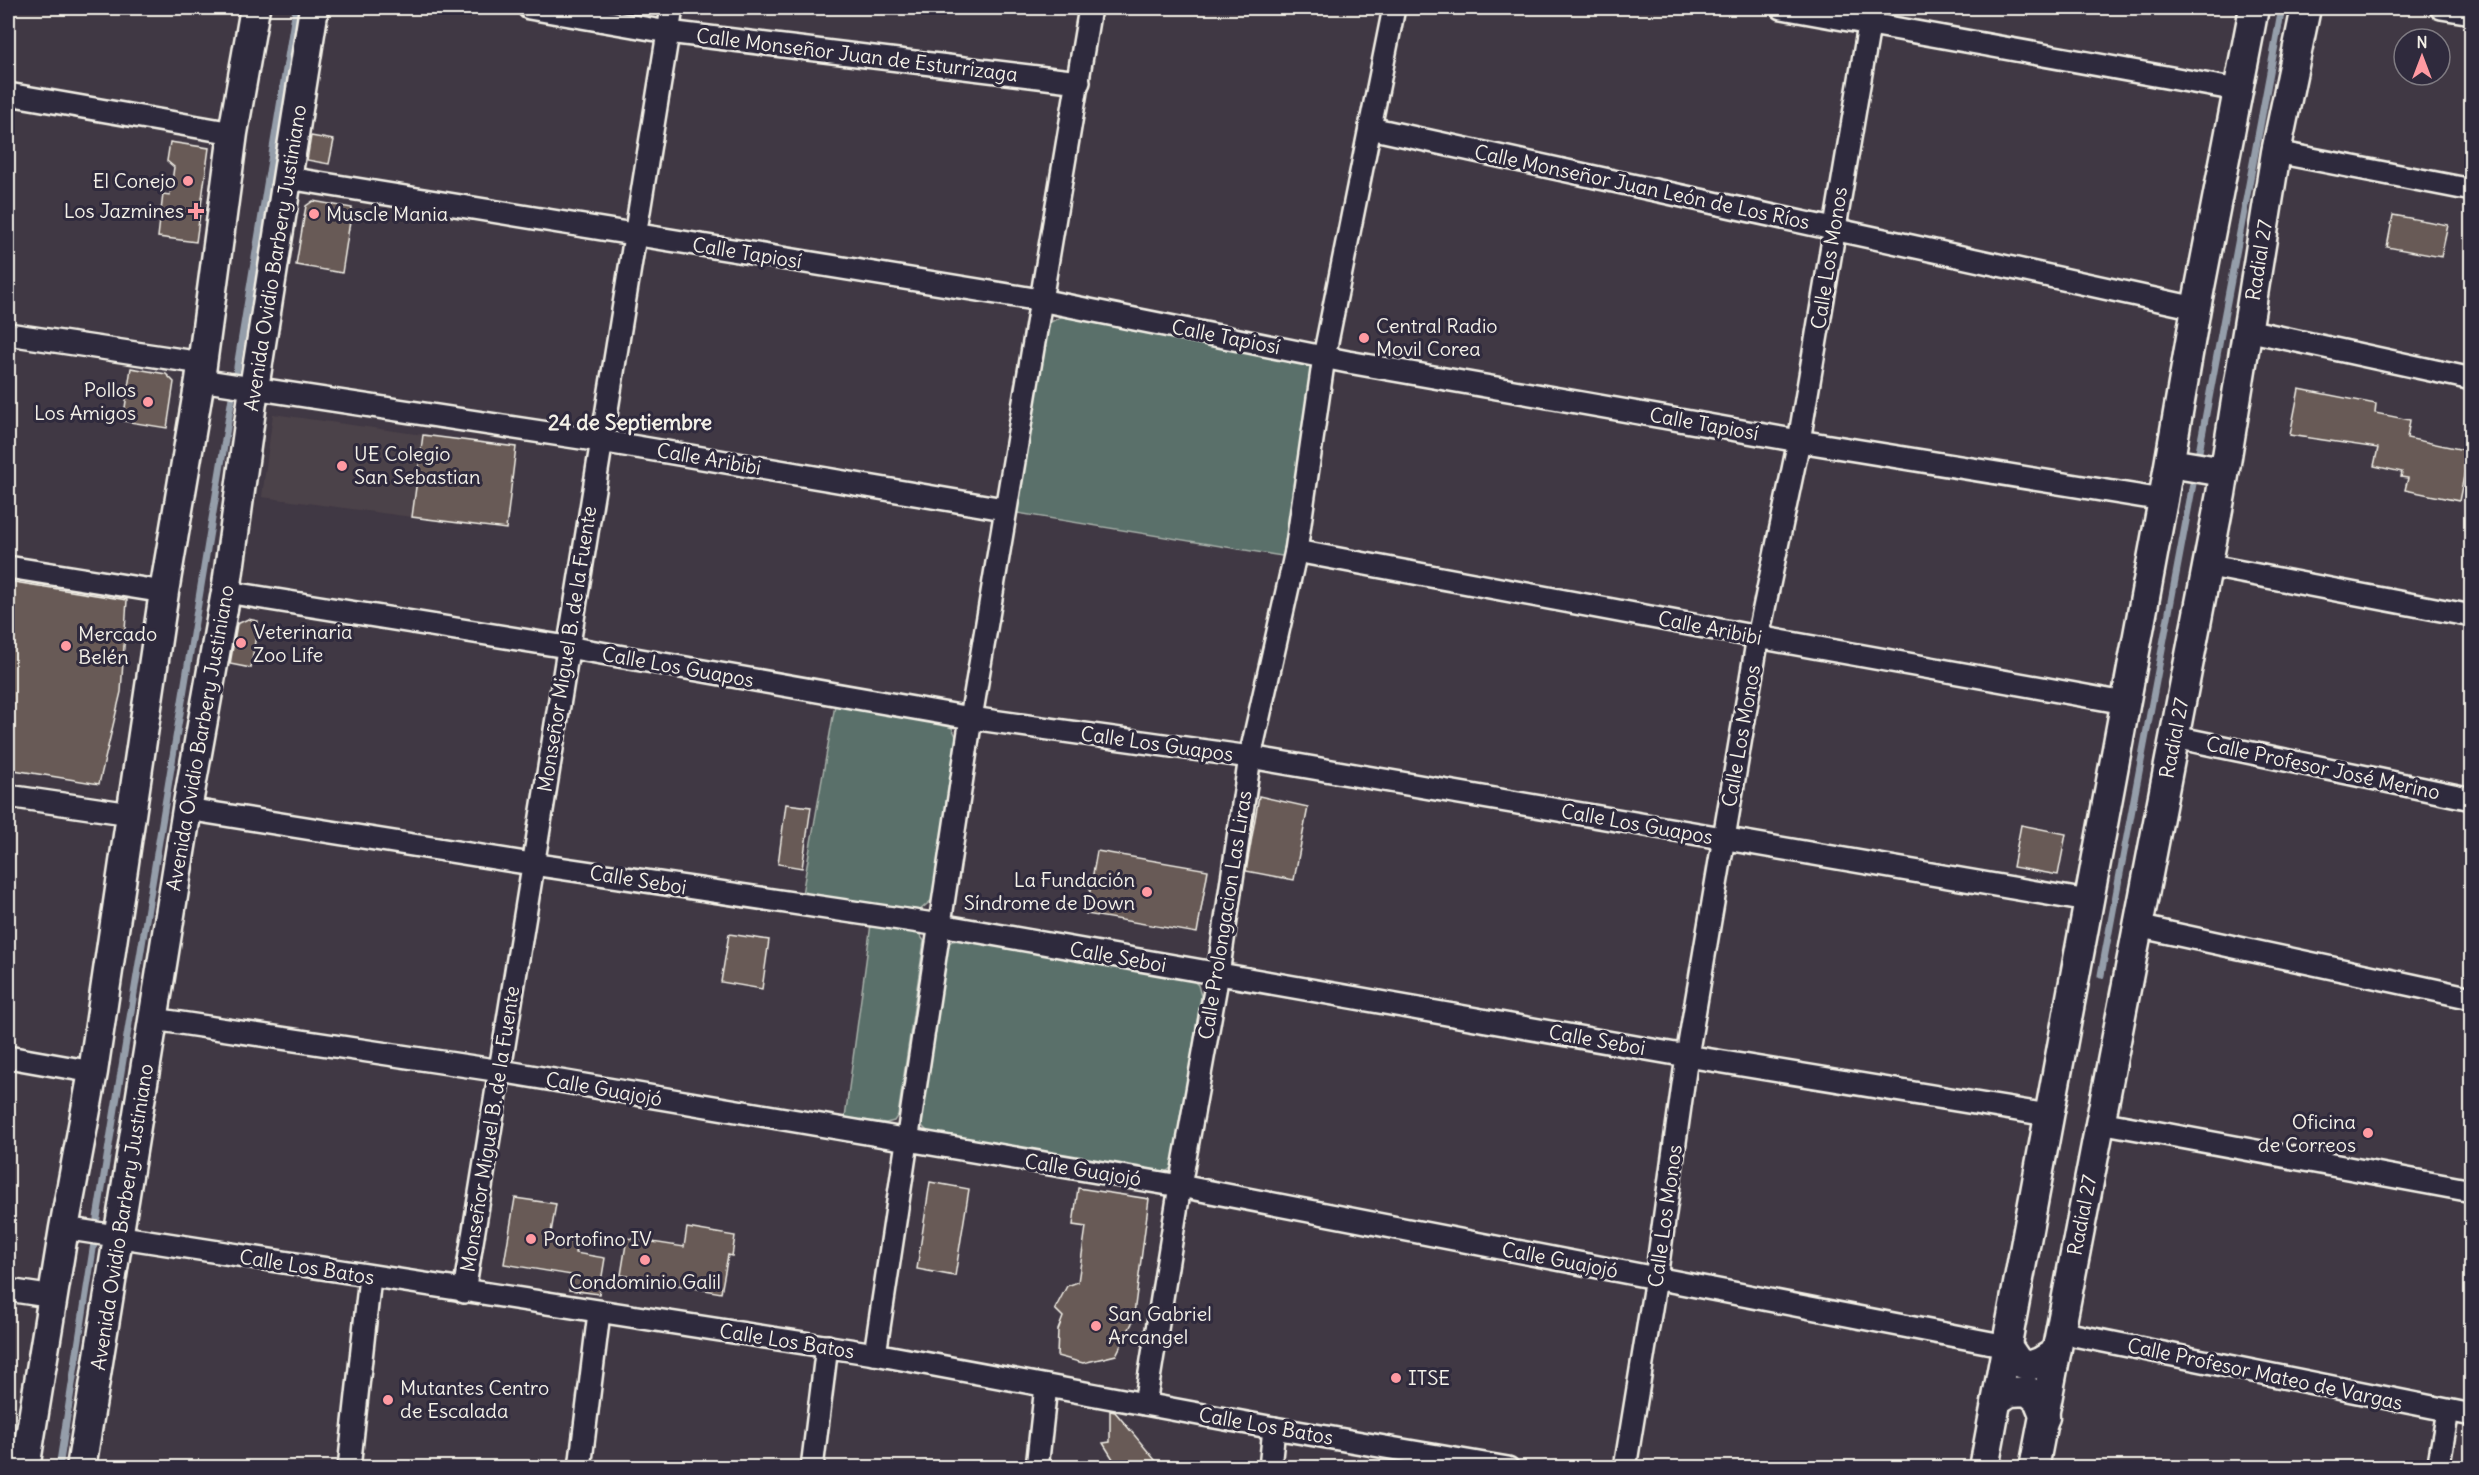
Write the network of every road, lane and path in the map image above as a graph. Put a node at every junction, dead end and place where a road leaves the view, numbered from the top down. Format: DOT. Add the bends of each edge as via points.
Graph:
graph roads {
  1 [pos="255,8"];
  2 [pos="314,8"];
  3 [pos="529,8"];
  4 [pos="672,8"];
  5 [pos="1090,8"];
  6 [pos="1394,8"];
  7 [pos="1782,8"];
  8 [pos="2254,8"];
  9 [pos="2306,8"];
  10 [pos="2441,8"];
  11 [pos="2472,13"];
  12 [pos="1870,16"];
  13 [pos="668,32"];
  14 [pos="1079,82"];
  15 [pos="2238,90"];
  16 [pos="8,94"];
  17 [pos="1370,128"];
  18 [pos="233,133"];
  19 [pos="2276,152"];
  20 [pos="288,178"];
  21 [pos="2472,190"];
  22 [pos="1834,228"];
  23 [pos="635,235"];
  24 [pos="1040,300"];
  25 [pos="2196,308"];
  26 [pos="2247,330"];
  27 [pos="8,334"];
  28 [pos="1324,357"];
  29 [pos="204,374"];
  30 [pos="2472,379"];
  31 [pos="250,388"];
  32 [pos="601,441"];
  33 [pos="1799,441"];
  34 [pos="2175,464"];
  35 [pos="2217,471"];
  36 [pos="2163,500"];
  37 [pos="1004,509"];
  38 [pos="1296,551"];
  39 [pos="2205,565"];
  40 [pos="8,567"];
  41 [pos="164,592"];
  42 [pos="226,592"];
  43 [pos="2472,616"];
  44 [pos="1758,638"];
  45 [pos="567,647"];
  46 [pos="2125,703"];
  47 [pos="971,718"];
  48 [pos="2175,737"];
  49 [pos="1250,758"];
  50 [pos="8,796"];
  51 [pos="2472,799"];
  52 [pos="187,809"];
  53 [pos="131,814"];
  54 [pos="1724,839"];
  55 [pos="532,864"];
  56 [pos="2088,901"];
  57 [pos="940,925"];
  58 [pos="2137,926"];
  59 [pos="1218,974"];
  60 [pos="2472,998"];
  61 [pos="154,1019"];
  62 [pos="1687,1056"];
  63 [pos="8,1057"];
  64 [pos="93,1071"];
  65 [pos="501,1071"];
  66 [pos="2048,1115"];
  67 [pos="2100,1122"];
  68 [pos="906,1141"];
  69 [pos="1180,1186"];
  70 [pos="2472,1191"];
  71 [pos="64,1228"];
  72 [pos="118,1238"];
  73 [pos="370,1277"];
  74 [pos="1656,1278"];
  75 [pos="8,1290"];
  76 [pos="464,1292"];
  77 [pos="54,1297"];
  78 [pos="599,1313"];
  79 [pos="2058,1342"];
  80 [pos="827,1346"];
  81 [pos="2007,1346"];
  82 [pos="874,1354"];
  83 [pos="1046,1386"];
  84 [pos="1997,1400"];
  85 [pos="1145,1404"];
  86 [pos="2448,1411"];
  87 [pos="2472,1415"];
  88 [pos="2044,1417"];
  89 [pos="1275,1428"];
  90 [pos="25,1467"];
  91 [pos="81,1467"];
  92 [pos="349,1467"];
  93 [pos="580,1467"];
  94 [pos="812,1467"];
  95 [pos="1037,1467"];
  96 [pos="1270,1467"];
  97 [pos="1504,1467"];
  98 [pos="1625,1467"];
  99 [pos="1984,1467"];
  100 [pos="2034,1467"];
  101 [pos="2438,1467"];
  1 -- 18 [label="street"];
  2 -- 20 [label="street, Avenida Ovidio Barbery Justiniano"];
  3 -- 13 [label="street, Calle Monseñor Juan de Esturrizaga"];
  4 -- 13 [label="street, Monseñor Miguel B. de la Fuente"];
  5 -- 14 [label="street"];
  6 -- 17 [label="street, Calle Prolongacion Las Liras"];
  7 -- 12 [label="street"];
  8 -- 15 [label="street"];
  9 -- 19 [label="street, Radial 27"];
  10 -- 11 [label="street"];
  12 -- 15 [label="street"];
  12 -- 22 [label="street, Calle Los Monos"];
  13 -- 14 [label="street, Calle Monseñor Juan de Esturrizaga"];
  13 -- 23 [label="street, Monseñor Miguel B. de la Fuente"];
  14 -- 24 [label="street"];
  15 -- 25 [label="street"];
  16 -- 18 [label="street"];
  17 -- 22 [label="street, Calle Monseñor Juan León de Los Ríos"];
  17 -- 28 [label="street, Calle Prolongacion Las Liras"];
  18 -- 29 [label="street"];
  19 -- 21 [label="street"];
  19 -- 26 [label="street, Radial 27"];
  20 -- 23 [label="street, Calle Tapiosí"];
  20 -- 31 [label="street, Avenida Ovidio Barbery Justiniano"];
  22 -- 25 [label="street, Calle Monseñor Juan León de Los Ríos"];
  22 -- 33 [label="street, Calle Los Monos"];
  23 -- 24 [label="street, Calle Tapiosí"];
  23 -- 32 [label="street, Monseñor Miguel B. de la Fuente"];
  24 -- 28 [label="street, Calle Tapiosí"];
  24 -- 37 [label="street"];
  25 -- 34 [label="street"];
  26 -- 30 [label="street"];
  26 -- 35 [label="street, Radial 27"];
  27 -- 29 [label="street, Calle Aribibi"];
  28 -- 33 [label="street, Calle Tapiosí"];
  28 -- 38 [label="street, Calle Prolongacion Las Liras"];
  29 -- 31 [label="street, Calle Aribibi"];
  29 -- 41 [label="street"];
  31 -- 32 [label="street, Calle Aribibi"];
  31 -- 42 [label="street, Avenida Ovidio Barbery Justiniano"];
  32 -- 37 [label="street, Calle Aribibi"];
  32 -- 45 [label="street, Monseñor Miguel B. de la Fuente"];
  33 -- 36 [label="street, Calle Tapiosí"];
  33 -- 44 [label="street, Calle Los Monos"];
  34 -- 35 [label="street"];
  34 -- 36 [label="street"];
  35 -- 39 [label="street, Radial 27"];
  36 -- 46 [label="street"];
  37 -- 47 [label="street"];
  38 -- 44 [label="street, Calle Aribibi"];
  38 -- 49 [label="street, Calle Prolongacion Las Liras"];
  39 -- 43 [label="street"];
  39 -- 48 [label="street, Radial 27"];
  40 -- 41 [label="street"];
  41 -- 53 [label="street"];
  42 -- 45 [label="street, Calle Los Guapos"];
  42 -- 52 [label="street, Avenida Ovidio Barbery Justiniano"];
  44 -- 46 [label="street, Calle Aribibi"];
  44 -- 54 [label="street, Calle Los Monos"];
  45 -- 47 [label="street, Calle Los Guapos"];
  45 -- 55 [label="street, Monseñor Miguel B. de la Fuente"];
  46 -- 56 [label="street"];
  47 -- 49 [label="street, Calle Los Guapos"];
  47 -- 57 [label="street"];
  48 -- 51 [label="street, Calle Profesor José Merino"];
  48 -- 58 [label="street, Radial 27"];
  49 -- 54 [label="street, Calle Los Guapos"];
  49 -- 59 [label="street, Calle Prolongacion Las Liras"];
  50 -- 53 [label="street"];
  52 -- 55 [label="street, Calle Seboi"];
  52 -- 61 [label="street, Avenida Ovidio Barbery Justiniano"];
  53 -- 64 [label="street"];
  54 -- 56 [label="street, Calle Los Guapos"];
  54 -- 62 [label="street, Calle Los Monos"];
  55 -- 57 [label="street, Calle Seboi"];
  55 -- 65 [label="street, Monseñor Miguel B. de la Fuente"];
  56 -- 66 [label="street"];
  57 -- 59 [label="street, Calle Seboi"];
  57 -- 68 [label="street"];
  58 -- 60 [label="street"];
  58 -- 67 [label="street, Radial 27"];
  59 -- 62 [label="street, Calle Seboi"];
  59 -- 69 [label="street, Calle Prolongacion Las Liras"];
  61 -- 65 [label="street, Calle Guajojó"];
  61 -- 72 [label="street, Avenida Ovidio Barbery Justiniano"];
  62 -- 66 [label="street, Calle Seboi"];
  62 -- 74 [label="street, Calle Los Monos"];
  63 -- 64 [label="street"];
  64 -- 71 [label="street"];
  65 -- 68 [label="street, Calle Guajojó"];
  65 -- 76 [label="street, Monseñor Miguel B. de la Fuente"];
  66 -- 81 [label="street"];
  67 -- 70 [label="street"];
  67 -- 79 [label="street, Radial 27"];
  68 -- 69 [label="street, Calle Guajojó"];
  68 -- 82 [label="street"];
  69 -- 74 [label="street, Calle Guajojó"];
  69 -- 85 [label="street, Calle Prolongacion Las Liras"];
  71 -- 72 [label="street, Calle Los Batos"];
  71 -- 77 [label="street"];
  72 -- 73 [label="street, Calle Los Batos"];
  72 -- 91 [label="street, Avenida Ovidio Barbery Justiniano"];
  73 -- 76 [label="street, Calle Los Batos"];
  73 -- 92 [label="street"];
  74 -- 81 [label="street, Calle Guajojó"];
  74 -- 98 [label="street, Calle Los Monos"];
  75 -- 77 [label="street"];
  76 -- 78 [label="street, Calle Los Batos"];
  77 -- 90 [label="street"];
  78 -- 80 [label="street, Calle Los Batos"];
  78 -- 93 [label="street"];
  79 -- 81 [label="street" via="2040,1362 2029,1366 2018,1362"];
  79 -- 86 [label="street, Calle Profesor Mateo de Vargas"];
  79 -- 88 [label="street, Radial 27"];
  80 -- 82 [label="street, Calle Los Batos"];
  80 -- 94 [label="street"];
  81 -- 84 [label="street"];
  82 -- 83 [label="street, Calle Los Batos"];
  83 -- 85 [label="street, Calle Los Batos"];
  83 -- 95 [label="street"];
  84 -- 88 [label="street" via="2010,1392 2028,1391 2038,1400"];
  84 -- 99 [label="street"];
  85 -- 89 [label="street, Calle Los Batos"];
  86 -- 87 [label="street, Calle Profesor Mateo de Vargas"];
  86 -- 101 [label="street"];
  88 -- 100 [label="street, Radial 27"];
  89 -- 96 [label="street"];
  89 -- 97 [label="street, Calle Los Batos"];
}
